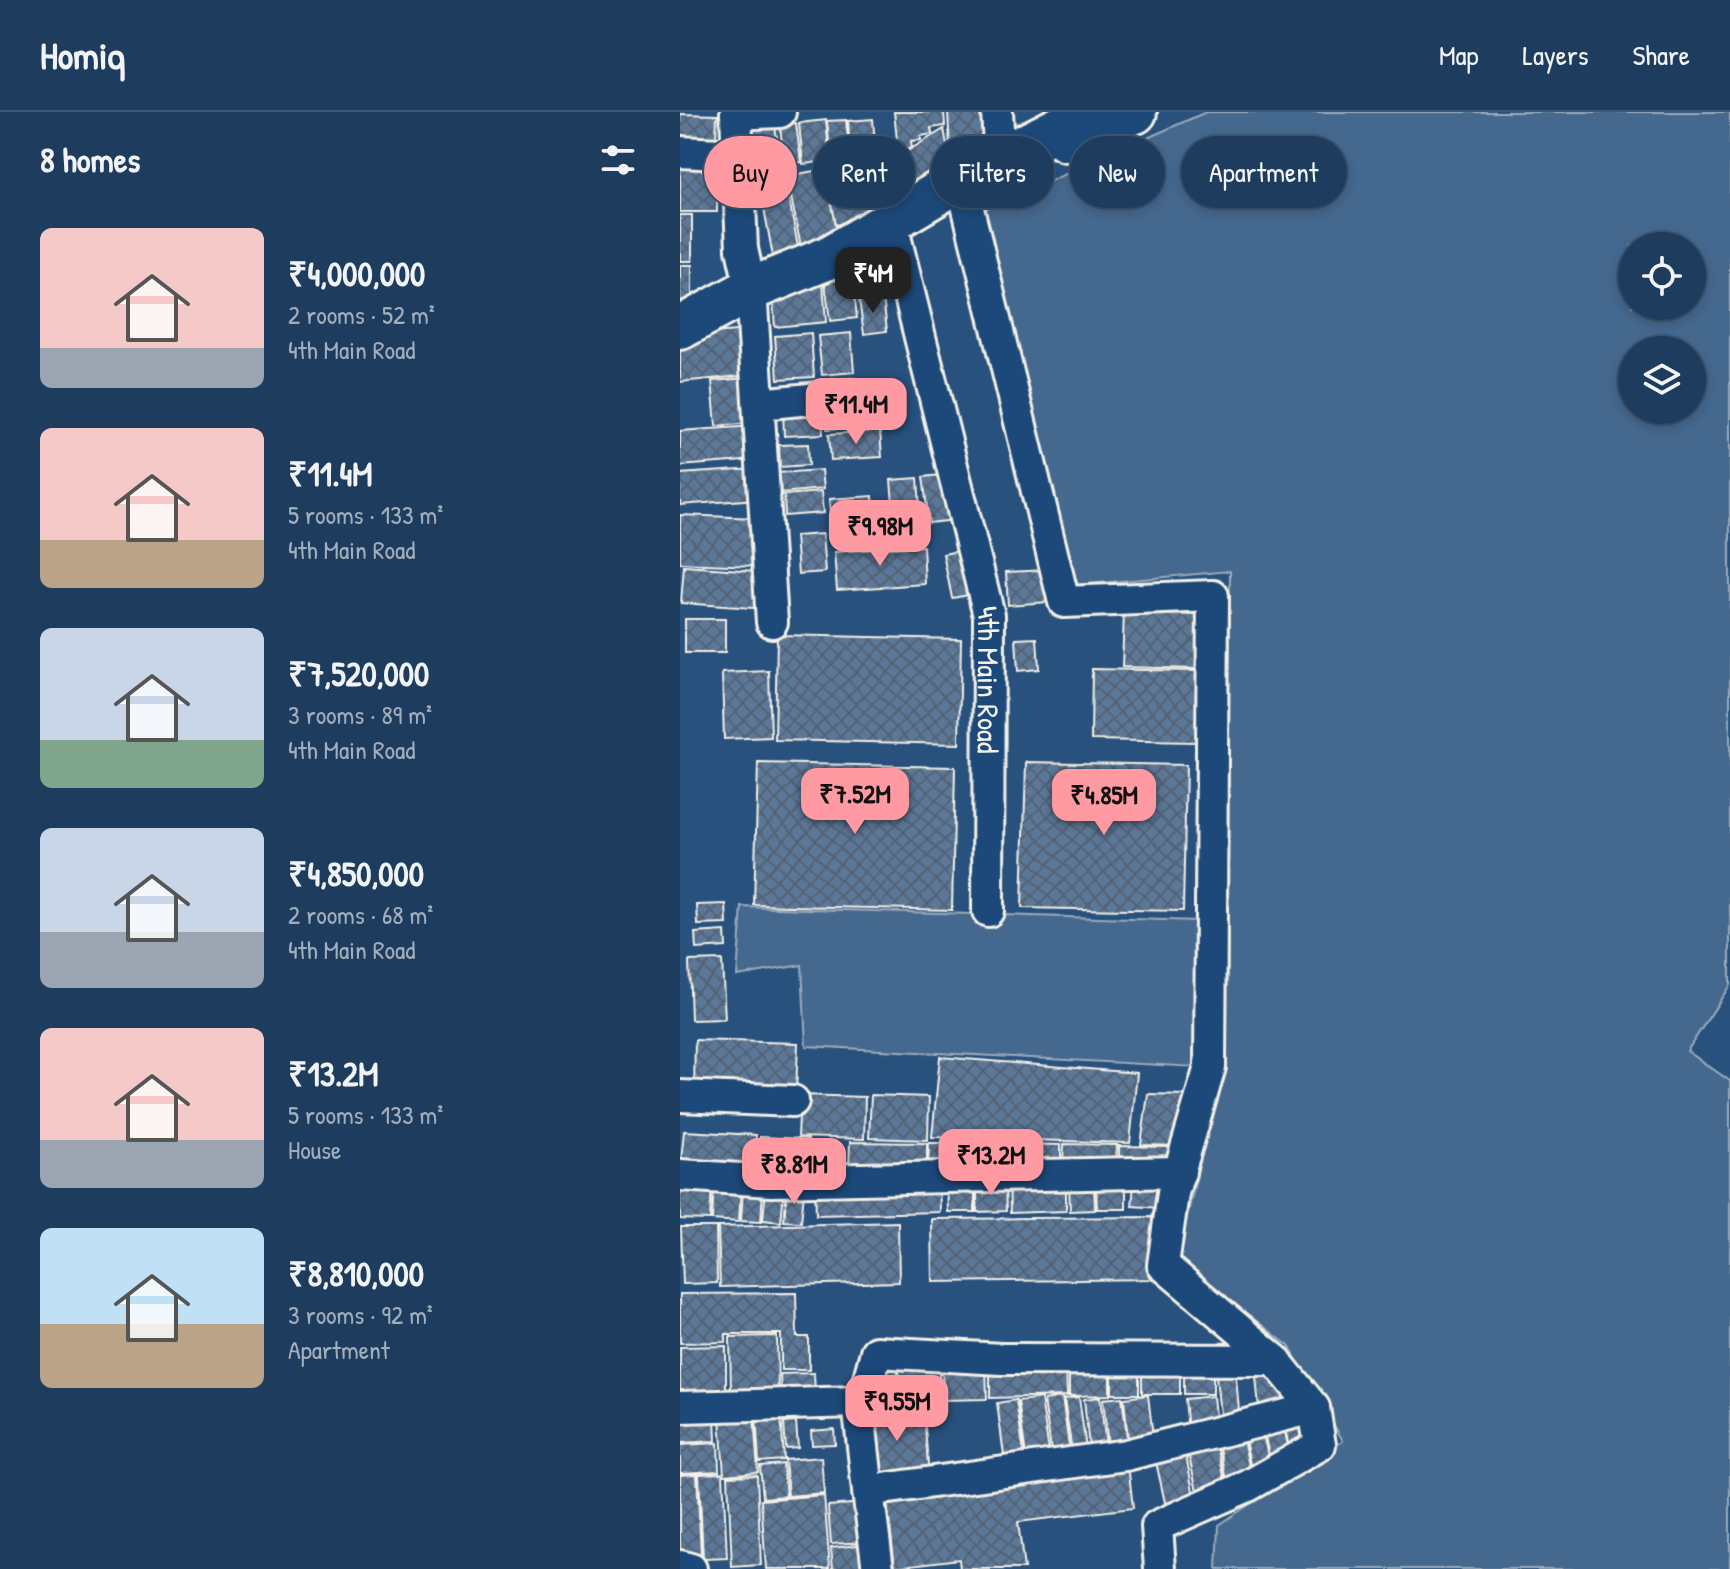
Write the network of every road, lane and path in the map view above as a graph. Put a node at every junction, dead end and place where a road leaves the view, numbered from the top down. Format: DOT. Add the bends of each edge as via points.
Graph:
graph roads {
  1 [pos="780,112"];
  2 [pos="997,112"];
  3 [pos="1091,112"];
  4 [pos="1135,112"];
  5 [pos="736,113"];
  6 [pos="738,136"];
  7 [pos="990,136"];
  8 [pos="1045,136"];
  9 [pos="1054,147"];
  10 [pos="680,152"];
  11 [pos="704,153"];
  12 [pos="931,197"];
  13 [pos="741,208"];
  14 [pos="986,208"];
  15 [pos="891,220"];
  16 [pos="751,289"];
  17 [pos="680,328"];
  18 [pos="851,395"];
  19 [pos="759,404"];
  20 [pos="772,622"];
  21 [pos="988,911"];
  22 [pos="680,1096"];
  23 [pos="793,1101"];
  24 [pos="1180,1172"];
  25 [pos="680,1175"];
  26 [pos="1275,1360"];
  27 [pos="858,1402"];
  28 [pos="680,1407"];
  29 [pos="1314,1408"];
  30 [pos="868,1491"];
  31 [pos="680,1566"];
  32 [pos="691,1569"];
  33 [pos="878,1569"];
  34 [pos="1160,1569"];
  1 -- 5 [label="street"];
  2 -- 7 [label="street"];
  3 -- 8 [label="main road"];
  4 -- 9 [label="main road"];
  5 -- 6 [label="street"];
  10 -- 11 [label="street"];
  12 -- 15 [label="main road"];
  13 -- 16 [label="street"];
  14 -- 24 [label="street" via="1064,602 1213,596 1210,1067"];
  15 -- 16 [label="main road" via="828,258"];
  15 -- 21 [label="street, 4th Main Road" via="989,615"];
  16 -- 17 [label="main road"];
  16 -- 19 [label="street"];
  18 -- 19 [label="street"];
  19 -- 20 [label="street"];
  22 -- 23 [label="street"];
  24 -- 25 [label="street" via="771,1181"];
  24 -- 26 [label="street" via="1163,1265"];
  26 -- 27 [label="street" via="1002,1359 876,1352"];
  26 -- 29 [label="street"];
  27 -- 28 [label="street"];
  27 -- 30 [label="street"];
  29 -- 30 [label="street" via="1126,1455"];
  29 -- 34 [label="street" via="1320,1445 1248,1486 1157,1526"];
  30 -- 33 [label="street"];
  31 -- 32 [label="street"];
}
